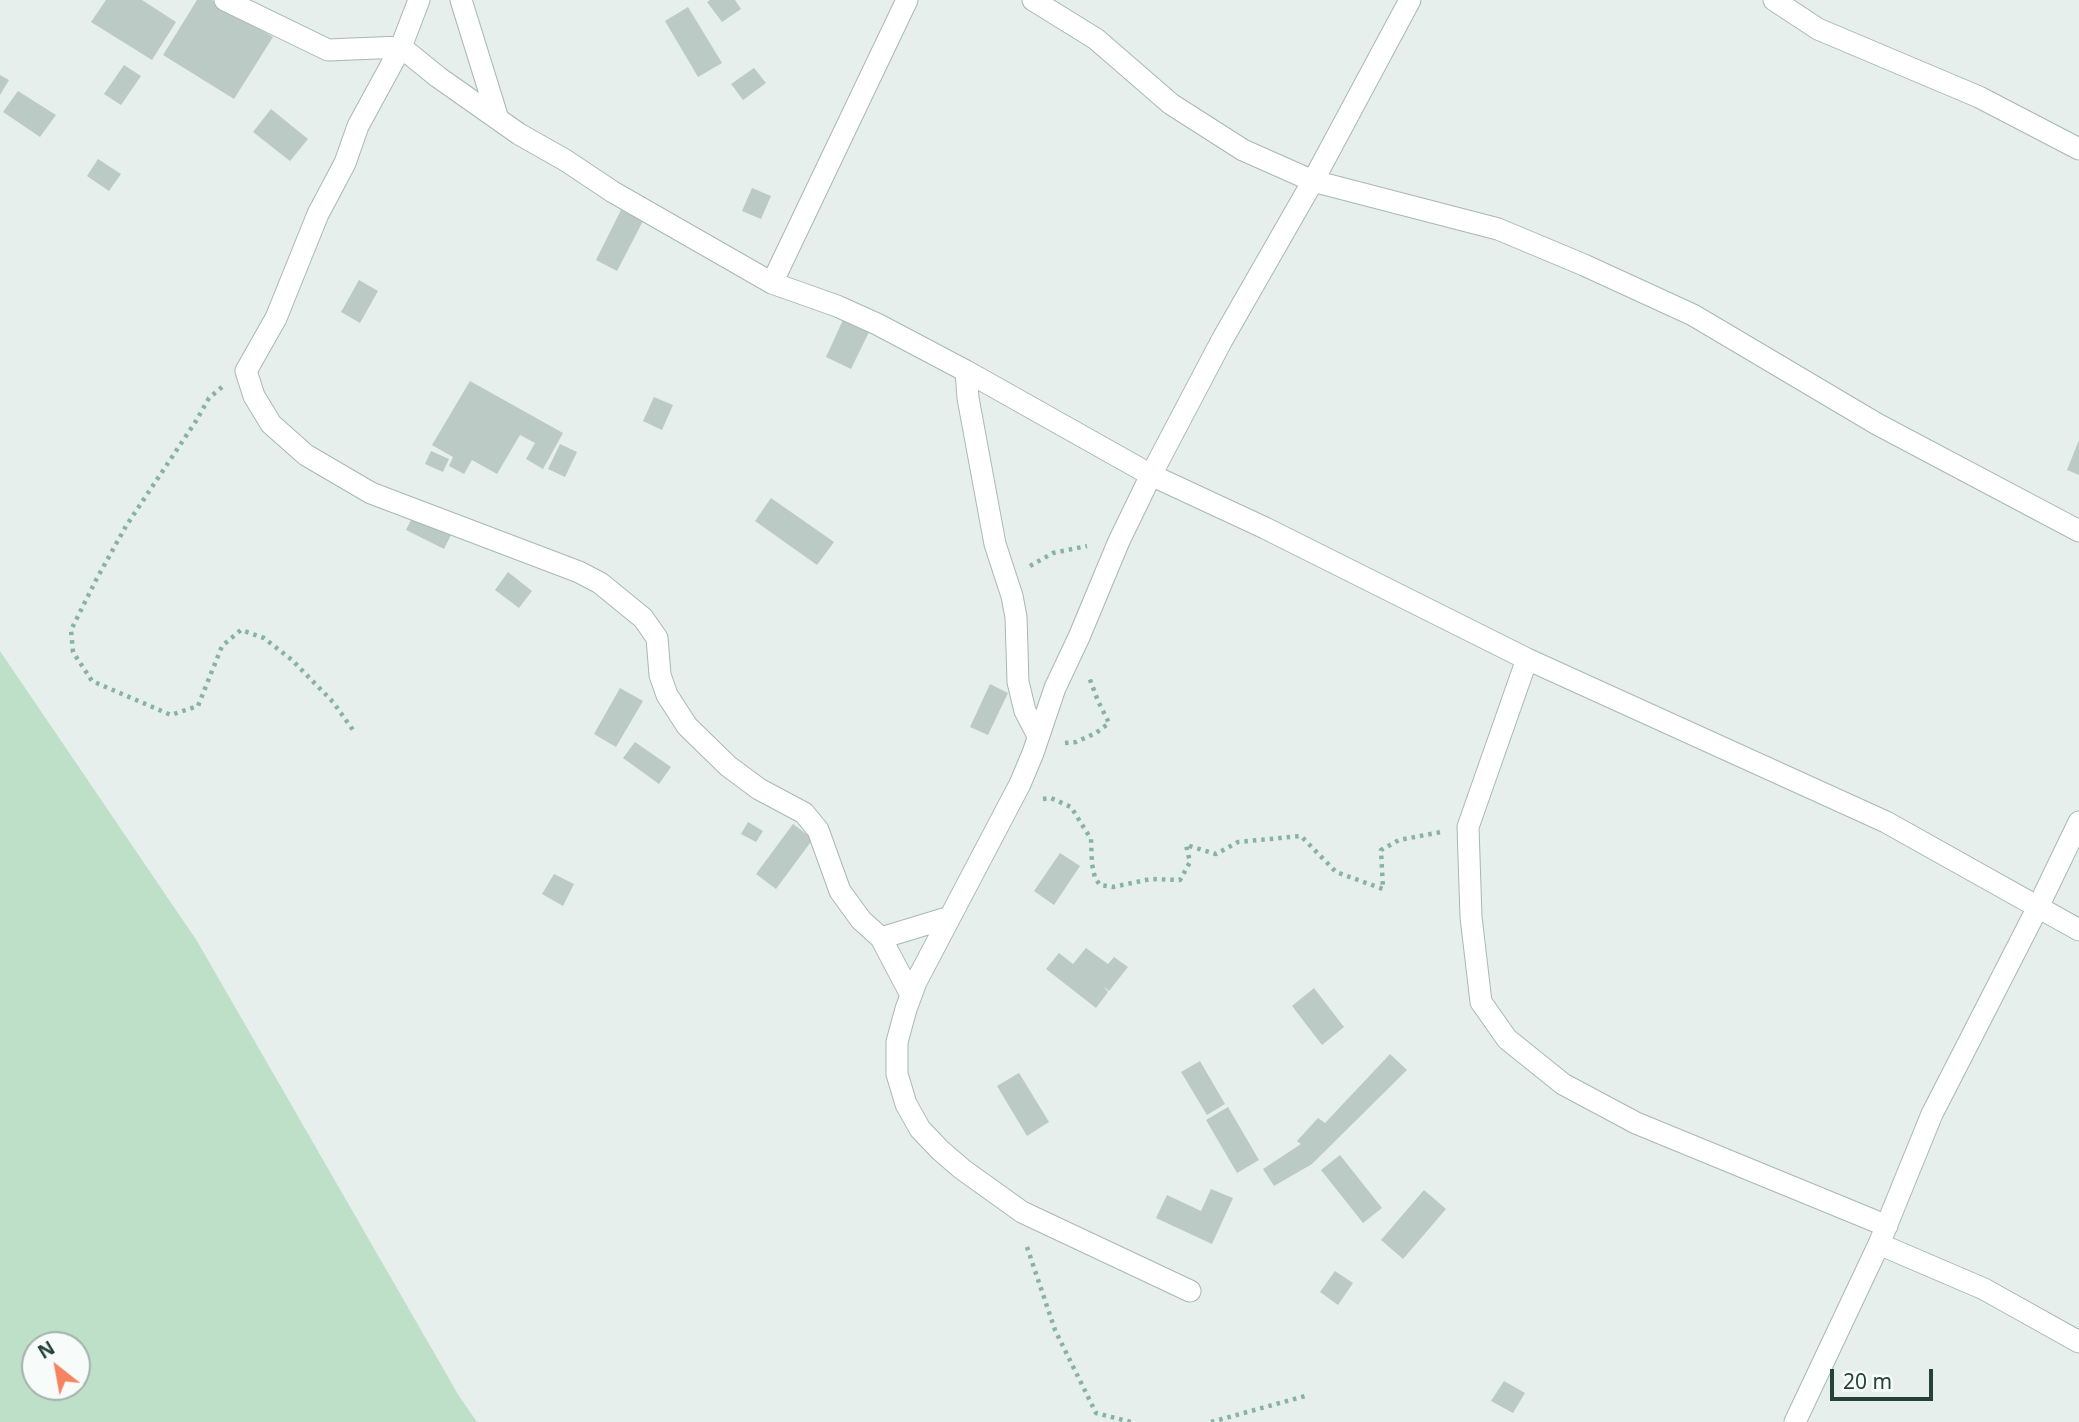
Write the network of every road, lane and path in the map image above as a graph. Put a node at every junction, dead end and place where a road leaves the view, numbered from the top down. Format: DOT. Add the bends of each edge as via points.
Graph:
graph roads {
  1 [pos="225,0"];
  2 [pos="419,0"];
  3 [pos="461,0"];
  4 [pos="907,0"];
  5 [pos="1033,0"];
  6 [pos="1410,0"];
  7 [pos="1774,0"];
  8 [pos="401,47"];
  9 [pos="498,119"];
  10 [pos="2079,149"];
  11 [pos="1313,181"];
  12 [pos="772,283"];
  13 [pos="246,371"];
  14 [pos="966,371"];
  15 [pos="1151,475"];
  16 [pos="2079,531"];
  17 [pos="1119,541"];
  18 [pos="1004,572"];
  19 [pos="1079,638"];
  20 [pos="1527,659"];
  21 [pos="354,730"];
  22 [pos="1036,745"];
  23 [pos="1020,784"];
  24 [pos="2079,821"];
  25 [pos="1468,827"];
  26 [pos="2038,907"];
  27 [pos="950,917"];
  28 [pos="2079,930"];
  29 [pos="881,938"];
  30 [pos="911,995"];
  31 [pos="1022,1212"];
  32 [pos="1883,1235"];
  33 [pos="1190,1290"];
  34 [pos="2079,1342"];
  35 [pos="1309,1395"];
  36 [pos="1131,1422"];
  37 [pos="1211,1422"];
  38 [pos="1796,1422"];
  1 -- 8 [label="street" via="328,50"];
  2 -- 8 [label="street"];
  3 -- 9 [label="street"];
  4 -- 12 [label="street"];
  5 -- 11 [label="street" via="1096,39 1171,104 1242,150"];
  6 -- 11 [label="street"];
  7 -- 10 [label="street" via="1818,29 1979,97"];
  8 -- 9 [label="street"];
  8 -- 13 [label="street" via="358,127 276,318"];
  9 -- 12 [label="street" via="613,192"];
  11 -- 15 [label="street"];
  11 -- 16 [label="street" via="1498,229 1584,265 1693,315 1877,424"];
  12 -- 14 [label="street" via="877,324"];
  13 -- 21 [label="path" via="209,398 126,526 71,630 73,652 92,681 171,715 198,706 222,646 241,630 264,638 292,660"];
  13 -- 29 [label="street" via="271,424 306,455 370,493 579,572 635,611 657,638 660,675 687,726 759,789 804,813 818,830 840,891"];
  14 -- 15 [label="street"];
  14 -- 18 [label="street" via="995,544"];
  15 -- 17 [label="street"];
  15 -- 20 [label="street"];
  17 -- 18 [label="path" via="1053,553 1024,569"];
  17 -- 19 [label="street"];
  18 -- 22 [label="street" via="1016,617 1018,682"];
  19 -- 22 [label="street" via="1055,688"];
  19 -- 22 [label="path" via="1085,668 1109,723 1076,742"];
  20 -- 25 [label="street"];
  20 -- 26 [label="street" via="1886,822"];
  22 -- 23 [label="street"];
  23 -- 25 [label="path" via="1042,800 1051,798 1070,807 1091,839 1095,878 1100,885 1113,887 1151,879 1180,880 1190,862 1186,845 1216,854 1238,842 1301,836 1336,872 1383,889 1381,850 1399,840"];
  23 -- 27 [label="street"];
  24 -- 26 [label="street"];
  25 -- 32 [label="street" via="1471,917 1481,1003 1507,1039 1563,1084 1636,1123"];
  26 -- 28 [label="street"];
  26 -- 32 [label="street" via="1932,1114"];
  27 -- 29 [label="street"];
  27 -- 30 [label="street"];
  29 -- 30 [label="street"];
  30 -- 31 [label="street" via="897,1042 897,1074 906,1104 920,1129 940,1150"];
  31 -- 33 [label="street"];
  31 -- 36 [label="path" via="1020,1226 1055,1330 1096,1413"];
  32 -- 34 [label="street"];
  32 -- 38 [label="street"];
  35 -- 37 [label="path"];
}
